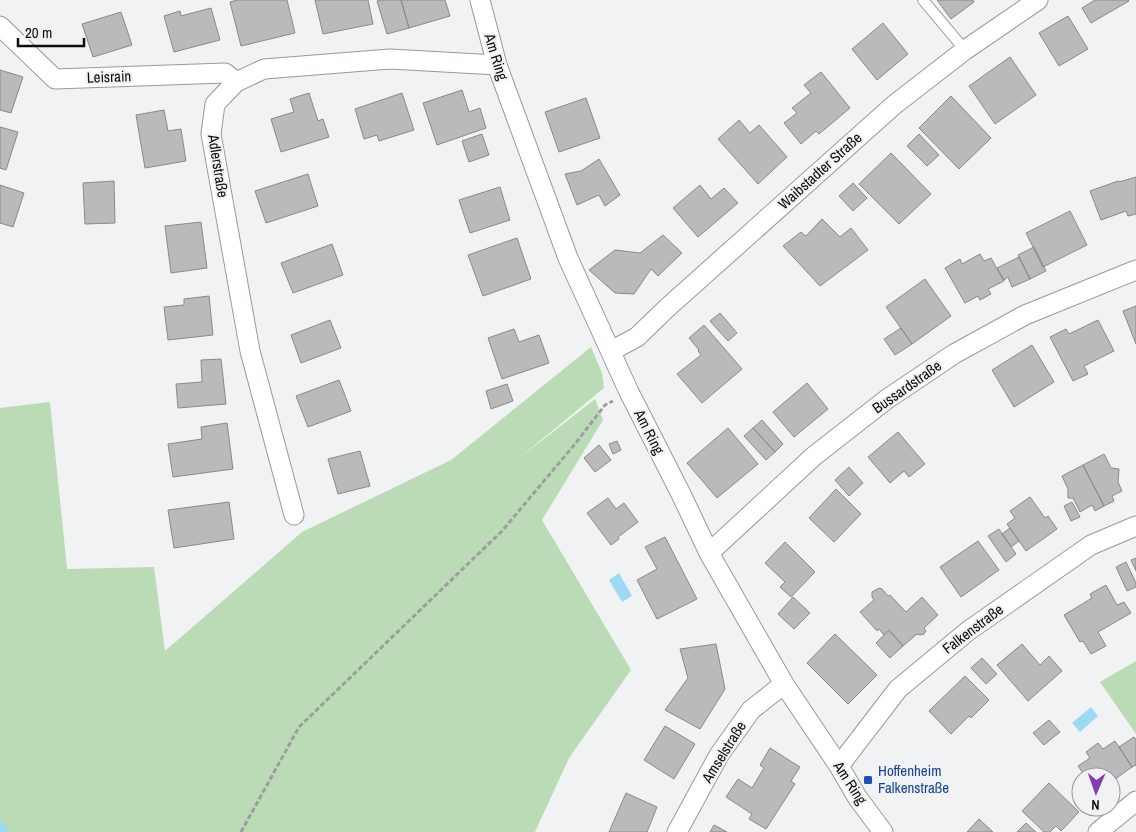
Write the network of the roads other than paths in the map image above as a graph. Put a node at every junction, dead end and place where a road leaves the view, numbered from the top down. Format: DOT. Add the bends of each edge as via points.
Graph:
graph roads {
  1 [pos="480,0"];
  2 [pos="923,0"];
  3 [pos="1038,0"];
  4 [pos="0,26"];
  5 [pos="964,50"];
  6 [pos="497,65"];
  7 [pos="236,82"];
  8 [pos="1136,270"];
  9 [pos="610,351"];
  10 [pos="294,515"];
  11 [pos="1136,526"];
  12 [pos="709,553"];
  13 [pos="784,684"];
  14 [pos="839,766"];
  15 [pos="1136,801"];
  16 [pos="677,832"];
  17 [pos="883,832"];
  18 [pos="1098,832"];
  1 -- 6 [label="street, Am Ring"];
  2 -- 5 [label="lane"];
  3 -- 5 [label="street, Waibstadter Straße"];
  4 -- 7 [label="street, Leisrain" via="55,79 225,73"];
  5 -- 9 [label="street, Waibstadter Straße" via="894,105 637,338"];
  6 -- 7 [label="street, Adlerstraße" via="390,59 264,69"];
  6 -- 9 [label="street, Am Ring" via="568,258"];
  7 -- 10 [label="street, Adlerstraße" via="215,104 211,134 250,351"];
  8 -- 12 [label="street, Bussardstraße" via="1025,315 954,354 887,399 814,456"];
  9 -- 12 [label="street, Am Ring"];
  11 -- 14 [label="street, Falkenstraße" via="1091,545 961,637 898,688"];
  12 -- 13 [label="street, Am Ring"];
  13 -- 14 [label="street, Am Ring"];
  13 -- 16 [label="street, Amselstraße" via="751,710 719,755"];
  14 -- 17 [label="street, Am Ring"];
  15 -- 18 [label="street"];
}
